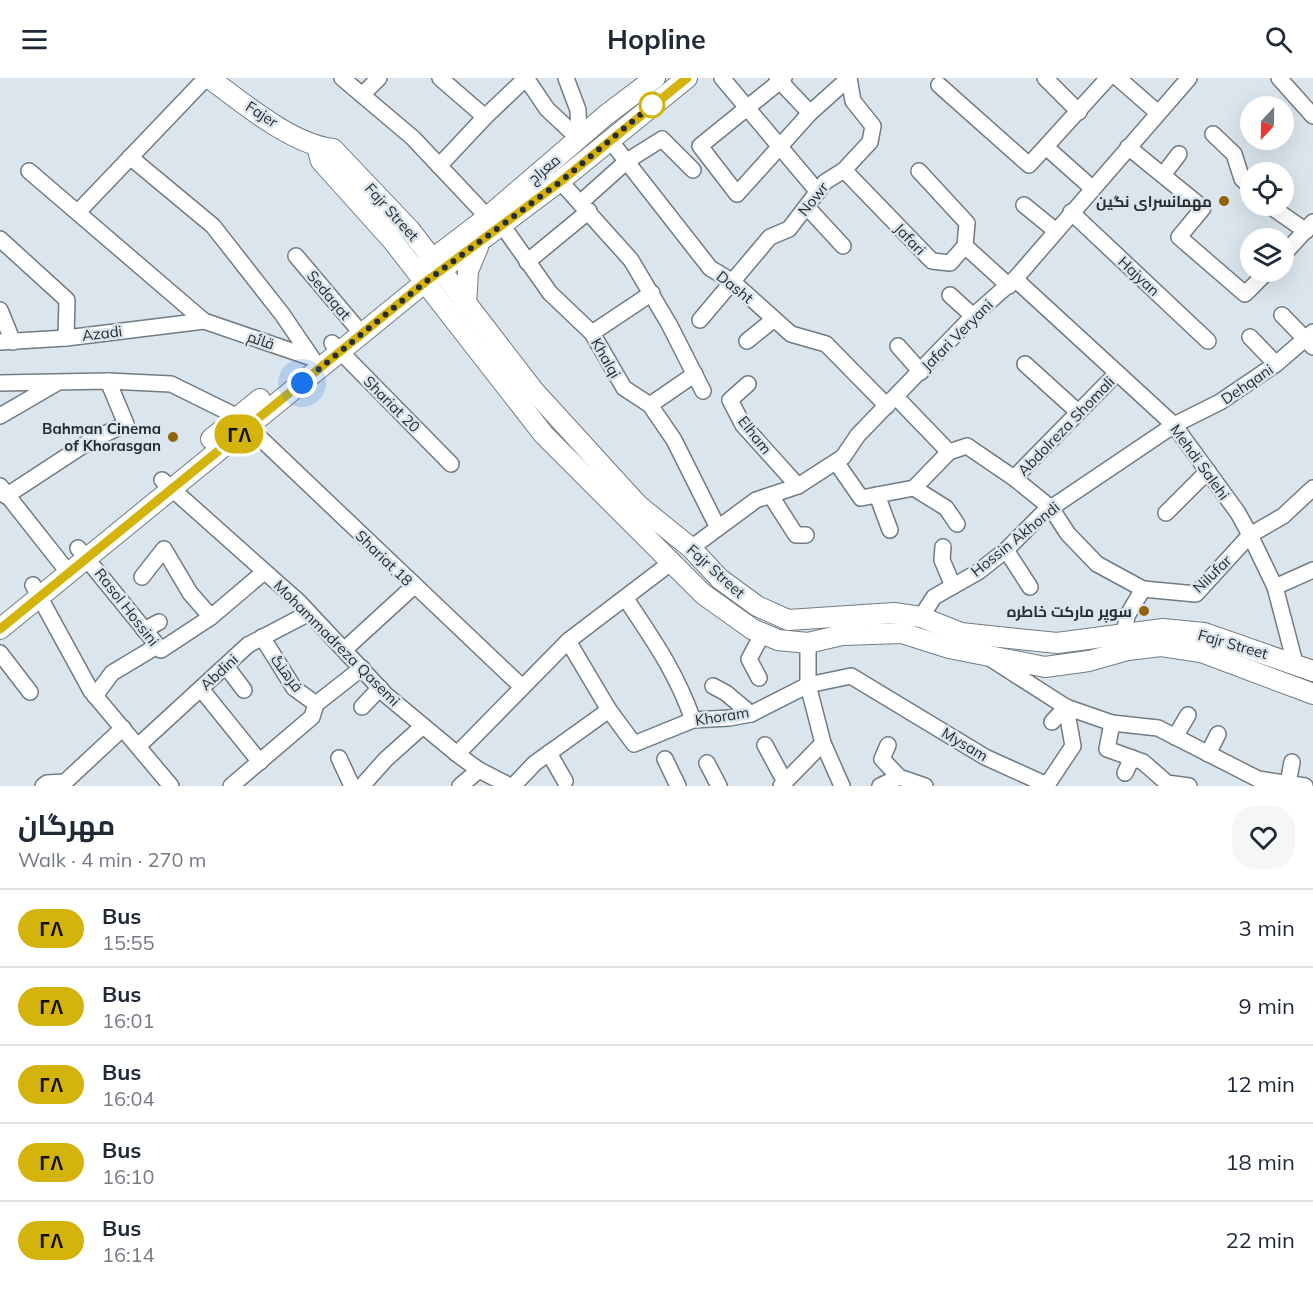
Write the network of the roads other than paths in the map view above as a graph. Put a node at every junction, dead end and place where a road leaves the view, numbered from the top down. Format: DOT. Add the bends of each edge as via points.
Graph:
graph roads {
  1 [pos="207,78"];
  2 [pos="342,78"];
  3 [pos="379,78"];
  4 [pos="440,78"];
  5 [pos="526,78"];
  6 [pos="566,78"];
  7 [pos="655,78"];
  8 [pos="687,78"];
  9 [pos="722,78"];
  10 [pos="849,78"];
  11 [pos="1045,78"];
  12 [pos="1108,78"];
  13 [pos="1118,78"];
  14 [pos="1189,78"];
  15 [pos="1279,78"];
  16 [pos="781,79"];
  17 [pos="939,85"];
  18 [pos="362,95"];
  19 [pos="747,108"];
  20 [pos="1079,112"];
  21 [pos="810,113"];
  22 [pos="1158,113"];
  23 [pos="1312,114"];
  24 [pos="485,117"];
  25 [pos="1213,134"];
  26 [pos="579,139"];
  27 [pos="609,139"];
  28 [pos="316,147"];
  29 [pos="1046,147"];
  30 [pos="1128,147"];
  31 [pos="781,148"];
  32 [pos="1179,154"];
  33 [pos="130,157"];
  34 [pos="627,161"];
  35 [pos="439,166"];
  36 [pos="844,170"];
  37 [pos="29,171"];
  38 [pos="693,171"];
  39 [pos="919,171"];
  40 [pos="1240,173"];
  41 [pos="1162,175"];
  42 [pos="560,182"];
  43 [pos="1092,188"];
  44 [pos="818,192"];
  45 [pos="1024,205"];
  46 [pos="585,207"];
  47 [pos="807,207"];
  48 [pos="479,208"];
  49 [pos="78,212"];
  50 [pos="1071,212"];
  51 [pos="1289,216"];
  52 [pos="502,225"];
  53 [pos="1309,227"];
  54 [pos="410,230"];
  55 [pos="1056,231"];
  56 [pos="460,236"];
  57 [pos="0,239"];
  58 [pos="480,243"];
  59 [pos="1294,243"];
  60 [pos="843,246"];
  61 [pos="965,246"];
  62 [pos="296,256"];
  63 [pos="527,262"];
  64 [pos="437,264"];
  65 [pos="733,282"];
  66 [pos="1012,282"];
  67 [pos="1257,282"];
  68 [pos="421,286"];
  69 [pos="652,293"];
  70 [pos="950,295"];
  71 [pos="466,305"];
  72 [pos="0,310"];
  73 [pos="1282,315"];
  74 [pos="973,316"];
  75 [pos="700,320"];
  76 [pos="773,320"];
  77 [pos="204,321"];
  78 [pos="358,329"];
  79 [pos="592,333"];
  80 [pos="1250,337"];
  81 [pos="66,338"];
  82 [pos="1311,339"];
  83 [pos="747,341"];
  84 [pos="1208,341"];
  85 [pos="7,342"];
  86 [pos="898,346"];
  87 [pos="336,347"];
  88 [pos="316,363"];
  89 [pos="1025,364"];
  90 [pos="1276,364"];
  91 [pos="921,372"];
  92 [pos="1117,373"];
  93 [pos="695,374"];
  94 [pos="108,381"];
  95 [pos="0,383"];
  96 [pos="57,383"];
  97 [pos="748,384"];
  98 [pos="703,391"];
  99 [pos="891,401"];
  100 [pos="650,405"];
  101 [pos="1078,412"];
  102 [pos="0,416"];
  103 [pos="242,422"];
  104 [pos="1174,425"];
  105 [pos="949,452"];
  106 [pos="836,462"];
  107 [pos="452,464"];
  108 [pos="1208,471"];
  109 [pos="1014,478"];
  110 [pos="167,484"];
  111 [pos="798,486"];
  112 [pos="914,488"];
  113 [pos="1313,488"];
  114 [pos="3,491"];
  115 [pos="877,495"];
  116 [pos="771,496"];
  117 [pos="1050,508"];
  118 [pos="1166,513"];
  119 [pos="957,524"];
  120 [pos="718,528"];
  121 [pos="890,530"];
  122 [pos="806,535"];
  123 [pos="1250,535"];
  124 [pos="943,547"];
  125 [pos="691,549"];
  126 [pos="1006,550"];
  127 [pos="83,552"];
  128 [pos="673,561"];
  129 [pos="64,568"];
  130 [pos="1313,570"];
  131 [pos="264,572"];
  132 [pos="142,577"];
  133 [pos="414,586"];
  134 [pos="953,586"];
  135 [pos="1030,587"];
  136 [pos="1275,587"];
  137 [pos="37,590"];
  138 [pos="1143,590"];
  139 [pos="626,599"];
  140 [pos="0,612"];
  141 [pos="309,613"];
  142 [pos="921,616"];
  143 [pos="211,617"];
  144 [pos="159,622"];
  145 [pos="0,629"];
  146 [pos="144,630"];
  147 [pos="763,633"];
  148 [pos="1124,634"];
  149 [pos="262,637"];
  150 [pos="568,641"];
  151 [pos="808,643"];
  152 [pos="1202,643"];
  153 [pos="157,646"];
  154 [pos="344,650"];
  155 [pos="0,653"];
  156 [pos="986,656"];
  157 [pos="1295,663"];
  158 [pos="226,666"];
  159 [pos="362,668"];
  160 [pos="1313,671"];
  161 [pos="759,678"];
  162 [pos="713,686"];
  163 [pos="808,686"];
  164 [pos="522,687"];
  165 [pos="380,688"];
  166 [pos="201,689"];
  167 [pos="244,690"];
  168 [pos="30,692"];
  169 [pos="1313,694"];
  170 [pos="95,696"];
  171 [pos="316,704"];
  172 [pos="362,707"];
  173 [pos="1066,707"];
  174 [pos="609,710"];
  175 [pos="751,714"];
  176 [pos="1188,715"];
  177 [pos="693,720"];
  178 [pos="1052,722"];
  179 [pos="1112,723"];
  180 [pos="423,726"];
  181 [pos="123,728"];
  182 [pos="1218,734"];
  183 [pos="1175,737"];
  184 [pos="823,743"];
  185 [pos="765,745"];
  186 [pos="888,745"];
  187 [pos="138,746"];
  188 [pos="549,753"];
  189 [pos="457,754"];
  190 [pos="1208,754"];
  191 [pos="339,758"];
  192 [pos="1132,758"];
  193 [pos="665,759"];
  194 [pos="260,762"];
  195 [pos="1292,762"];
  196 [pos="707,763"];
  197 [pos="479,770"];
  198 [pos="1125,773"];
  199 [pos="899,777"];
  200 [pos="566,781"];
  201 [pos="1288,783"];
  202 [pos="67,784"];
  203 [pos="783,784"];
  204 [pos="43,786"];
  205 [pos="171,786"];
  206 [pos="231,786"];
  207 [pos="352,786"];
  208 [pos="363,786"];
  209 [pos="460,786"];
  210 [pos="511,786"];
  211 [pos="678,786"];
  212 [pos="719,786"];
  213 [pos="842,786"];
  214 [pos="880,786"];
  215 [pos="925,786"];
  216 [pos="1189,786"];
  217 [pos="1305,786"];
  1 -- 28 [label="main road, Fajer" via="258,114"];
  1 -- 33 [label="street"];
  2 -- 18 [label="street"];
  3 -- 18 [label="street"];
  4 -- 24 [label="street"];
  5 -- 24 [label="street"];
  5 -- 26 [label="street" via="547,109"];
  6 -- 26 [label="street" via="578,110"];
  7 -- 26 [label="main road, معراج"];
  8 -- 27 [label="main road"];
  9 -- 19 [label="street"];
  10 -- 21 [label="street"];
  10 -- 36 [label="street, Nowr" via="853,101 873,126 870,142"];
  11 -- 20 [label="street"];
  12 -- 20 [label="street"];
  13 -- 22 [label="street"];
  14 -- 22 [label="street, Jafari Veryani"];
  15 -- 23 [label="street"];
  16 -- 19 [label="street"];
  16 -- 21 [label="street"];
  17 -- 29 [label="street" via="1029,165"];
  18 -- 35 [label="street"];
  19 -- 31 [label="street"];
  19 -- 31 [label="street" via="700,146 737,194"];
  20 -- 29 [label="street"];
  21 -- 31 [label="street"];
  22 -- 30 [label="street, Jafari Veryani"];
  24 -- 35 [label="street"];
  25 -- 40 [label="street" via="1234,154"];
  26 -- 56 [label="main road, معراج"];
  27 -- 34 [label="street, Dasht"];
  27 -- 42 [label="main road"];
  28 -- 54 [label="main road, Fajr Street" via="333,149"];
  28 -- 68 [label="main road" via="321,161 360,202"];
  29 -- 43 [label="street"];
  30 -- 41 [label="street"];
  30 -- 43 [label="street, Jafari Veryani"];
  31 -- 44 [label="street"];
  32 -- 41 [label="street"];
  33 -- 49 [label="street"];
  33 -- 88 [label="street, قائم" via="213,226"];
  34 -- 38 [label="street" via="662,138"];
  34 -- 46 [label="street"];
  34 -- 65 [label="street, Dasht" via="694,251 710,268"];
  35 -- 48 [label="street"];
  36 -- 44 [label="street, Nowr" via="825,182"];
  36 -- 61 [label="street, Jafari" via="932,261 950,263"];
  37 -- 49 [label="street, قائم"];
  39 -- 61 [label="street" via="967,223"];
  41 -- 67 [label="street" via="1203,208 1179,237 1245,294"];
  42 -- 46 [label="street"];
  42 -- 52 [label="main road"];
  43 -- 50 [label="street, Jafari Veryani"];
  44 -- 47 [label="street, Nowr"];
  45 -- 55 [label="street"];
  46 -- 63 [label="street"];
  46 -- 69 [label="street"];
  47 -- 60 [label="street"];
  47 -- 65 [label="street, Nowr" via="789,229 770,237"];
  49 -- 77 [label="street, قائم"];
  50 -- 55 [label="street, Jafari Veryani"];
  50 -- 84 [label="street, Hajyan"];
  51 -- 53 [label="street"];
  52 -- 58 [label="main road"];
  52 -- 63 [label="street, Khalqi"];
  53 -- 59 [label="street"];
  54 -- 56 [label="main road"];
  54 -- 64 [label="main road, Fajr Street"];
  55 -- 66 [label="street, Jafari Veryani"];
  56 -- 64 [label="main road, معراج"];
  57 -- 81 [label="street" via="67,300"];
  58 -- 64 [label="main road"];
  58 -- 71 [label="main road" via="468,271"];
  61 -- 66 [label="street"];
  62 -- 78 [label="street, Sedaqat"];
  63 -- 79 [label="street, Khalqi" via="550,293"];
  64 -- 68 [label="main road"];
  64 -- 71 [label="main road, Fajr Street"];
  65 -- 75 [label="street, Nowr"];
  65 -- 76 [label="street, Dasht"];
  66 -- 74 [label="street, Jafari Veryani"];
  66 -- 92 [label="street, Mehdi Salehi"];
  68 -- 78 [label="main road"];
  68 -- 128 [label="main road" via="544,435"];
  69 -- 79 [label="street"];
  69 -- 93 [label="street"];
  70 -- 74 [label="street"];
  71 -- 125 [label="main road, Fajr Street" via="534,391 638,505"];
  72 -- 85 [label="street"];
  73 -- 82 [label="street"];
  74 -- 91 [label="street, Jafari Veryani"];
  76 -- 83 [label="street"];
  76 -- 99 [label="street, Dasht" via="791,334 825,344"];
  77 -- 81 [label="street, Azadi"];
  77 -- 88 [label="street, قائم"];
  78 -- 87 [label="main road"];
  79 -- 100 [label="street, Khalqi" via="624,388"];
  80 -- 90 [label="street"];
  81 -- 85 [label="street, Azadi"];
  82 -- 90 [label="street, Dehqani"];
  86 -- 91 [label="street"];
  87 -- 88 [label="main road"];
  87 -- 107 [label="street, Shariat 20"];
  88 -- 103 [label="main road"];
  89 -- 101 [label="street"];
  90 -- 104 [label="street, Dehqani" via="1220,402"];
  91 -- 99 [label="street, Jafari Veryani"];
  92 -- 101 [label="street, Abdolreza Shomali"];
  92 -- 104 [label="street, Mehdi Salehi"];
  93 -- 98 [label="street"];
  93 -- 100 [label="street"];
  94 -- 96 [label="street, Shariat 18"];
  94 -- 103 [label="street, Shariat 18" via="171,384"];
  94 -- 114 [label="street" via="126,424"];
  95 -- 96 [label="street, Shariat 18"];
  96 -- 102 [label="street"];
  97 -- 111 [label="street, Elham" via="730,400 743,425"];
  99 -- 105 [label="street, Dasht"];
  99 -- 106 [label="street, Jafari Veryani"];
  100 -- 120 [label="street, Khalqi" via="674,440"];
  101 -- 109 [label="street, Abdolreza Shomali"];
  103 -- 110 [label="main road"];
  103 -- 133 [label="street, Shariat 18"];
  104 -- 108 [label="street, Mehdi Salehi"];
  104 -- 117 [label="street, Hossin Akhondi"];
  105 -- 109 [label="street" via="967,446"];
  105 -- 112 [label="street"];
  106 -- 111 [label="street, Jafari Veryani"];
  106 -- 115 [label="street" via="861,498"];
  108 -- 118 [label="street"];
  108 -- 123 [label="street, Mehdi Salehi"];
  109 -- 117 [label="street"];
  110 -- 127 [label="main road"];
  110 -- 131 [label="street, Mohammadreza Qasemi"];
  111 -- 116 [label="street, Jafari Veryani"];
  112 -- 115 [label="street"];
  112 -- 119 [label="street" via="946,508"];
  113 -- 123 [label="street" via="1283,516"];
  114 -- 129 [label="street"];
  115 -- 121 [label="street"];
  116 -- 120 [label="street, Jafari Veryani" via="756,500"];
  116 -- 122 [label="street" via="796,535"];
  117 -- 126 [label="street, Hossin Akhondi"];
  117 -- 138 [label="street" via="1097,564"];
  120 -- 125 [label="street, Jafari Veryani"];
  123 -- 136 [label="street, Mehdi Salehi"];
  123 -- 138 [label="street, Nilufar" via="1196,594"];
  124 -- 134 [label="street" via="942,560"];
  125 -- 128 [label="main road"];
  125 -- 142 [label="main road, Fajr Street" via="720,579 757,606 788,620 894,613"];
  126 -- 134 [label="street, Hossin Akhondi"];
  126 -- 135 [label="street"];
  127 -- 129 [label="main road"];
  127 -- 146 [label="street, Rasol Hossini"];
  128 -- 139 [label="street"];
  128 -- 147 [label="main road" via="703,594"];
  129 -- 137 [label="main road"];
  130 -- 136 [label="street"];
  131 -- 141 [label="street, Mohammadreza Qasemi"];
  131 -- 143 [label="street, Rasol Hossini"];
  132 -- 143 [label="street" via="164,549 190,593"];
  133 -- 154 [label="street"];
  133 -- 164 [label="street, Shariat 18"];
  134 -- 142 [label="street, Hossin Akhondi" via="934,597"];
  136 -- 157 [label="street, Mehdi Salehi"];
  137 -- 140 [label="main road"];
  137 -- 145 [label="main road"];
  137 -- 170 [label="street"];
  138 -- 148 [label="street" via="1127,616"];
  139 -- 150 [label="street"];
  139 -- 177 [label="street" via="669,663"];
  141 -- 149 [label="street, Abdini"];
  141 -- 154 [label="street, Mohammadreza Qasemi"];
  142 -- 148 [label="main road, Fajr Street" via="961,633 1057,643"];
  143 -- 153 [label="street, Rasol Hossini" via="161,651"];
  144 -- 146 [label="street"];
  146 -- 153 [label="street, Rasol Hossini"];
  147 -- 151 [label="main road" via="778,640"];
  147 -- 161 [label="street" via="749,658"];
  148 -- 152 [label="main road, Fajr Street" via="1163,629"];
  149 -- 158 [label="street, Abdini"];
  149 -- 171 [label="street, فرهنگ" via="294,687"];
  150 -- 164 [label="street"];
  150 -- 174 [label="street"];
  151 -- 156 [label="main road" via="842,635 902,633"];
  151 -- 163 [label="street"];
  152 -- 156 [label="main road" via="1150,647 1045,667"];
  152 -- 157 [label="main road, Fajr Street"];
  152 -- 169 [label="main road"];
  153 -- 170 [label="street" via="112,673"];
  154 -- 159 [label="street, Mohammadreza Qasemi"];
  155 -- 168 [label="street"];
  156 -- 173 [label="street"];
  157 -- 160 [label="main road, Fajr Street"];
  158 -- 166 [label="street, Abdini"];
  158 -- 167 [label="street"];
  159 -- 165 [label="street, Mohammadreza Qasemi"];
  159 -- 171 [label="street"];
  162 -- 175 [label="street"];
  163 -- 173 [label="street, Mysam" via="851,676 985,757 1047,785 1073,746"];
  163 -- 175 [label="street, Khoram"];
  163 -- 184 [label="street"];
  164 -- 189 [label="street"];
  165 -- 172 [label="street"];
  165 -- 180 [label="street, Mohammadreza Qasemi"];
  166 -- 187 [label="street, Abdini"];
  166 -- 194 [label="street"];
  170 -- 181 [label="street"];
  171 -- 194 [label="street" via="312,717"];
  173 -- 178 [label="street"];
  173 -- 179 [label="street"];
  174 -- 177 [label="street, Khoram" via="634,744"];
  174 -- 188 [label="street"];
  175 -- 177 [label="street, Khoram"];
  176 -- 183 [label="street"];
  179 -- 183 [label="street" via="1158,728"];
  179 -- 192 [label="street" via="1107,749"];
  180 -- 189 [label="street, Mohammadreza Qasemi"];
  180 -- 208 [label="street"];
  181 -- 187 [label="street"];
  181 -- 202 [label="street"];
  182 -- 190 [label="street"];
  183 -- 190 [label="street"];
  184 -- 203 [label="street"];
  184 -- 213 [label="street"];
  185 -- 203 [label="street"];
  186 -- 199 [label="street" via="882,759"];
  187 -- 205 [label="street"];
  188 -- 200 [label="street"];
  188 -- 210 [label="street"];
  189 -- 197 [label="street, Mohammadreza Qasemi"];
  190 -- 201 [label="street" via="1258,779"];
  191 -- 207 [label="street"];
  192 -- 198 [label="street"];
  192 -- 216 [label="street" via="1156,771 1167,783"];
  193 -- 211 [label="street"];
  194 -- 206 [label="street"];
  195 -- 201 [label="street"];
  196 -- 212 [label="street"];
  197 -- 209 [label="street"];
  197 -- 210 [label="street, Mohammadreza Qasemi"];
  199 -- 214 [label="street"];
  199 -- 215 [label="street"];
  201 -- 217 [label="street"];
  202 -- 204 [label="street"];
}
